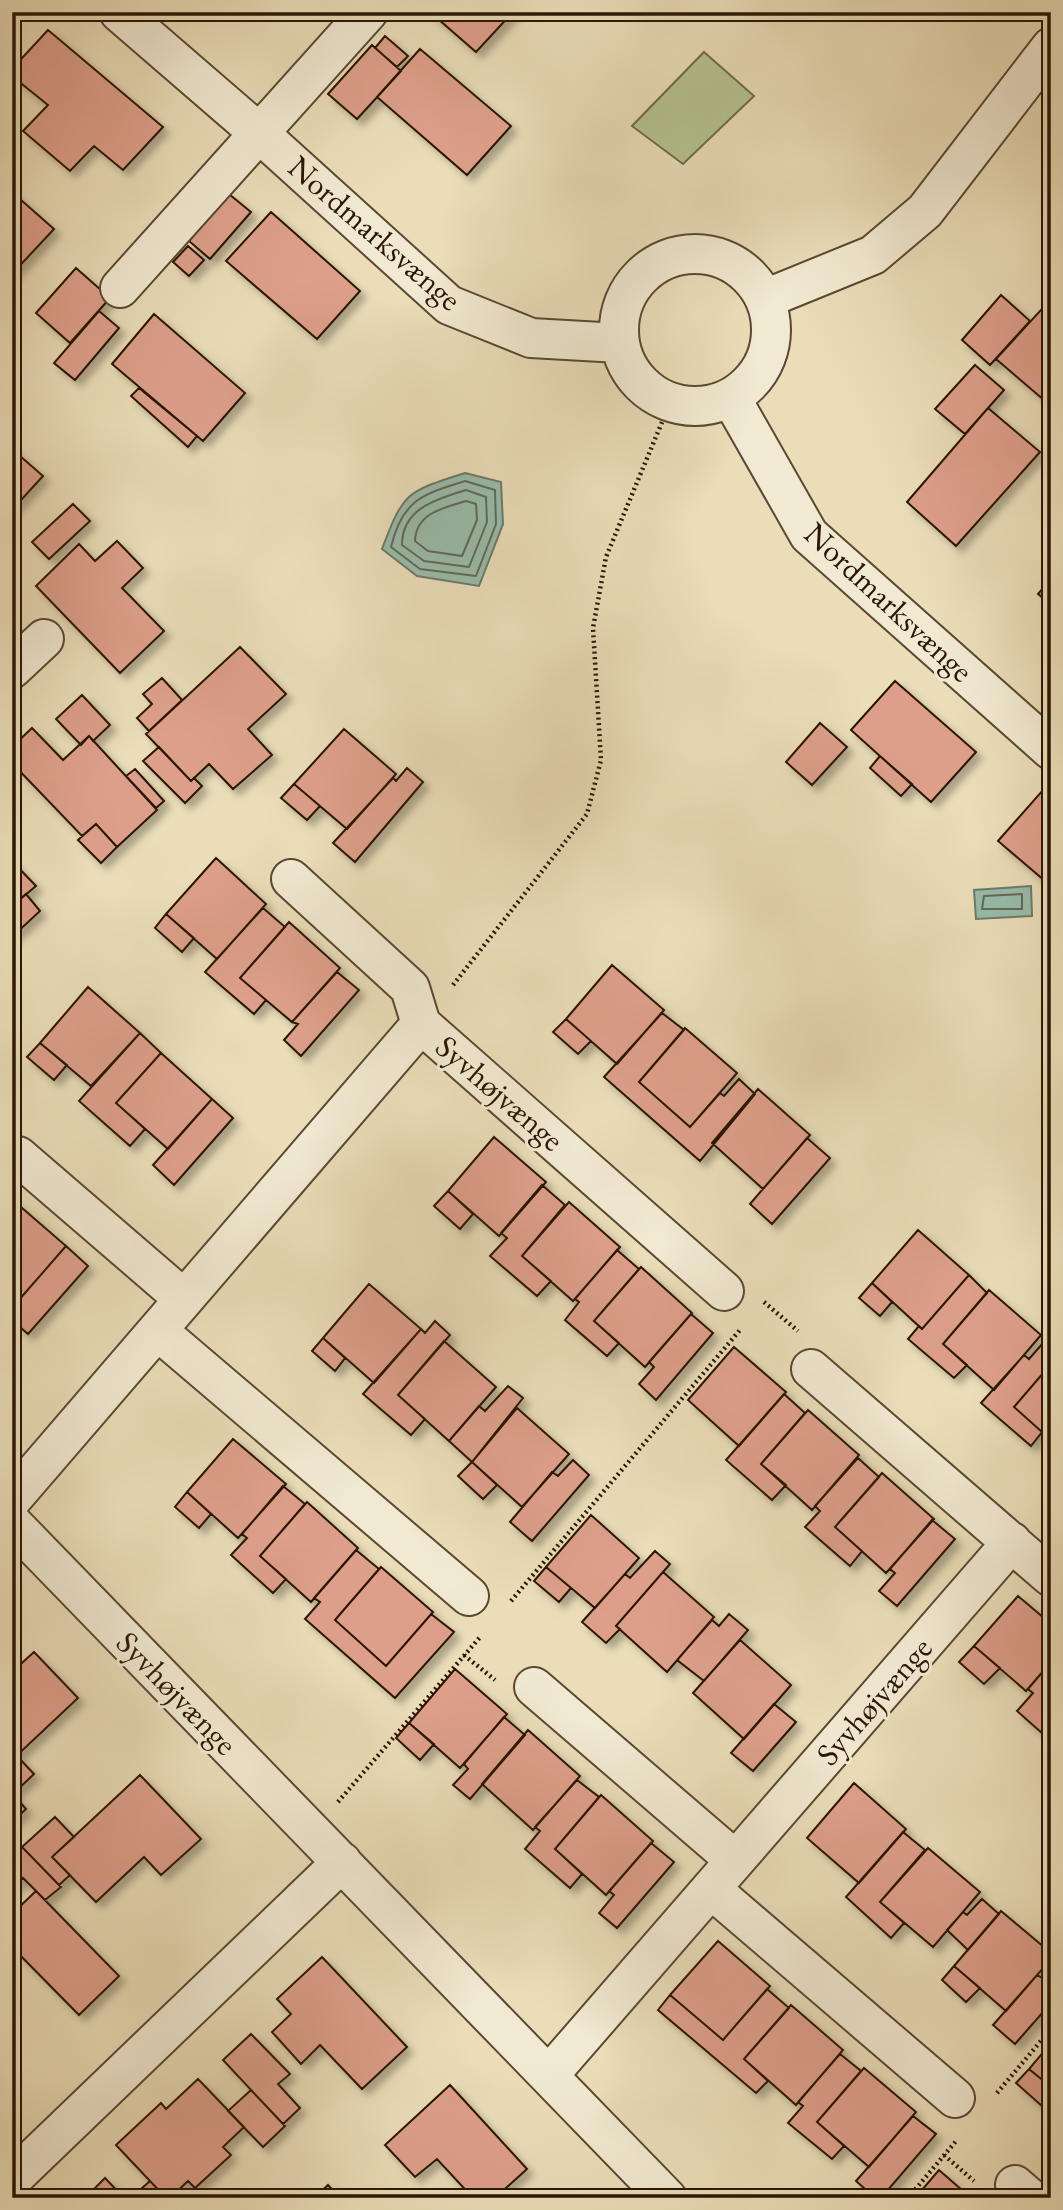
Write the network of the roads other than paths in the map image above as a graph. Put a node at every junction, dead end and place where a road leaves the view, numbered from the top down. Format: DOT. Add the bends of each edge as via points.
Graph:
graph roads {
  1 [pos="118,12"];
  2 [pos="368,12"];
  3 [pos="1051,47"];
  4 [pos="259,132"];
  5 [pos="120,288"];
  6 [pos="765,299"];
  7 [pos="619,343"];
  8 [pos="731,398"];
  9 [pos="44,639"];
  10 [pos="12,669"];
  11 [pos="1051,750"];
  12 [pos="291,879"];
  13 [pos="421,1024"];
  14 [pos="18,1156"];
  15 [pos="724,1291"];
  16 [pos="184,1299"];
  17 [pos="158,1331"];
  18 [pos="811,1369"];
  19 [pos="12,1499"];
  20 [pos="12,1523"];
  21 [pos="1012,1542"];
  22 [pos="1051,1577"];
  23 [pos="469,1596"];
  24 [pos="534,1686"];
  25 [pos="735,1860"];
  26 [pos="342,1862"];
  27 [pos="711,1889"];
  28 [pos="549,2075"];
  29 [pos="955,2098"];
  30 [pos="12,2179"];
  31 [pos="647,2191"];
  1 -- 4 [label="street, Nordmarksvænge"];
  2 -- 4 [label="street, Nordmarksvænge"];
  3 -- 6 [label="street" via="925,211 873,255"];
  4 -- 5 [label="street, Nordmarksvænge"];
  4 -- 7 [label="street, Nordmarksvænge" via="449,305 531,338"];
  6 -- 7 [label="street" via="749,276 727,261 700,254 673,257 649,270 630,290 619,315"];
  6 -- 8 [label="street" via="771,344 763,366"];
  7 -- 8 [label="street" via="628,369 646,390 670,403 701,406"];
  8 -- 11 [label="street, Nordmarksvænge" via="810,535"];
  9 -- 10 [label="street"];
  12 -- 13 [label="street" via="410,988"];
  13 -- 15 [label="street, Syvhøjvænge"];
  13 -- 16 [label="street, Syvhøjvænge"];
  14 -- 16 [label="street"];
  16 -- 17 [label="street, Syvhøjvænge"];
  17 -- 19 [label="street, Syvhøjvænge"];
  17 -- 23 [label="street"];
  18 -- 21 [label="street"];
  20 -- 26 [label="street, Syvhøjvænge"];
  21 -- 22 [label="street"];
  21 -- 25 [label="street, Syvhøjvænge"];
  24 -- 25 [label="street"];
  25 -- 27 [label="street, Syvhøjvænge"];
  26 -- 28 [label="street, Syvhøjvænge"];
  26 -- 30 [label="street"];
  27 -- 28 [label="street, Syvhøjvænge"];
  27 -- 29 [label="street"];
  28 -- 31 [label="street, Syvhøjvænge"];
}
